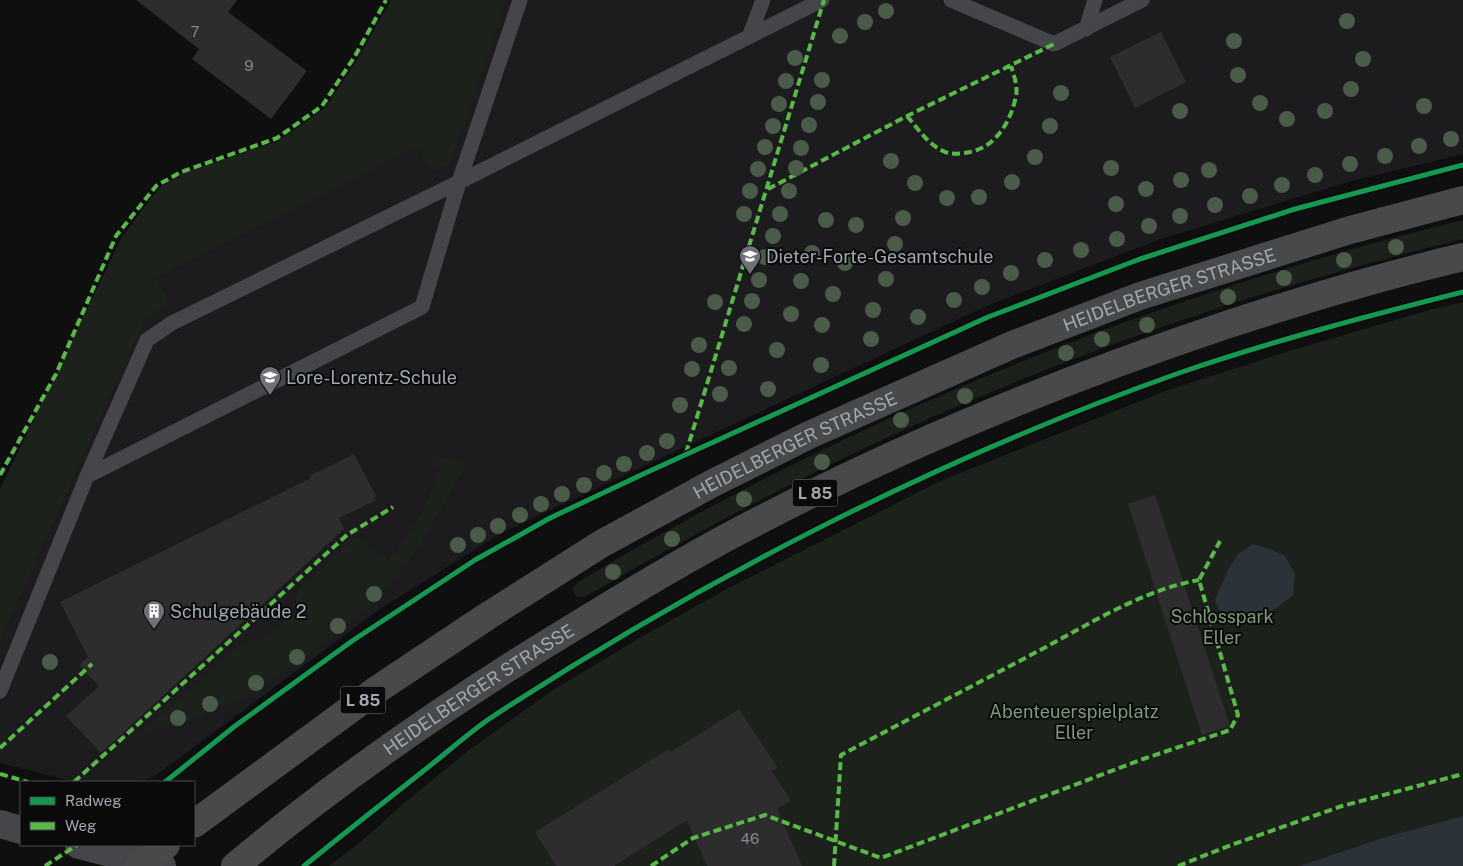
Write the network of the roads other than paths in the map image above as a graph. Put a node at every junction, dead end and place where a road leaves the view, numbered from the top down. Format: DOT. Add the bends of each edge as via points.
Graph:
graph roads {
  1 [pos="520,0"];
  2 [pos="763,0"];
  3 [pos="822,0"];
  4 [pos="951,0"];
  5 [pos="1095,0"];
  6 [pos="1142,0"];
  7 [pos="1086,29"];
  8 [pos="749,37"];
  9 [pos="460,182"];
  10 [pos="1463,200"];
  11 [pos="1463,257"];
  12 [pos="87,476"];
  13 [pos="0,691"];
  14 [pos="195,823"];
  15 [pos="0,824"];
  16 [pos="20,830"];
  17 [pos="82,846"];
  18 [pos="165,846"];
  19 [pos="148,865"];
  20 [pos="235,866"];
  1 -- 9 [label="lane"];
  2 -- 8 [label="lane"];
  3 -- 8 [label="lane"];
  4 -- 7 [label="lane" via="1054,44"];
  5 -- 7 [label="lane"];
  6 -- 7 [label="lane"];
  8 -- 9 [label="lane"];
  9 -- 12 [label="lane" via="172,323 147,340"];
  9 -- 12 [label="lane" via="422,307"];
  10 -- 14 [label="main road, HEIDELBERGER STRASSE / L 85" via="1350,230 1140,296 1012,345 809,435 601,544 375,691"];
  11 -- 20 [label="main road, HEIDELBERGER STRASSE / L 85" via="1278,308 1155,349 1004,406 890,456 760,519 626,595 430,718 283,826"];
  12 -- 13 [label="lane"];
  15 -- 16 [label="street"];
  17 -- 19 [label="street"];
  18 -- 19 [label="main road"];
}
